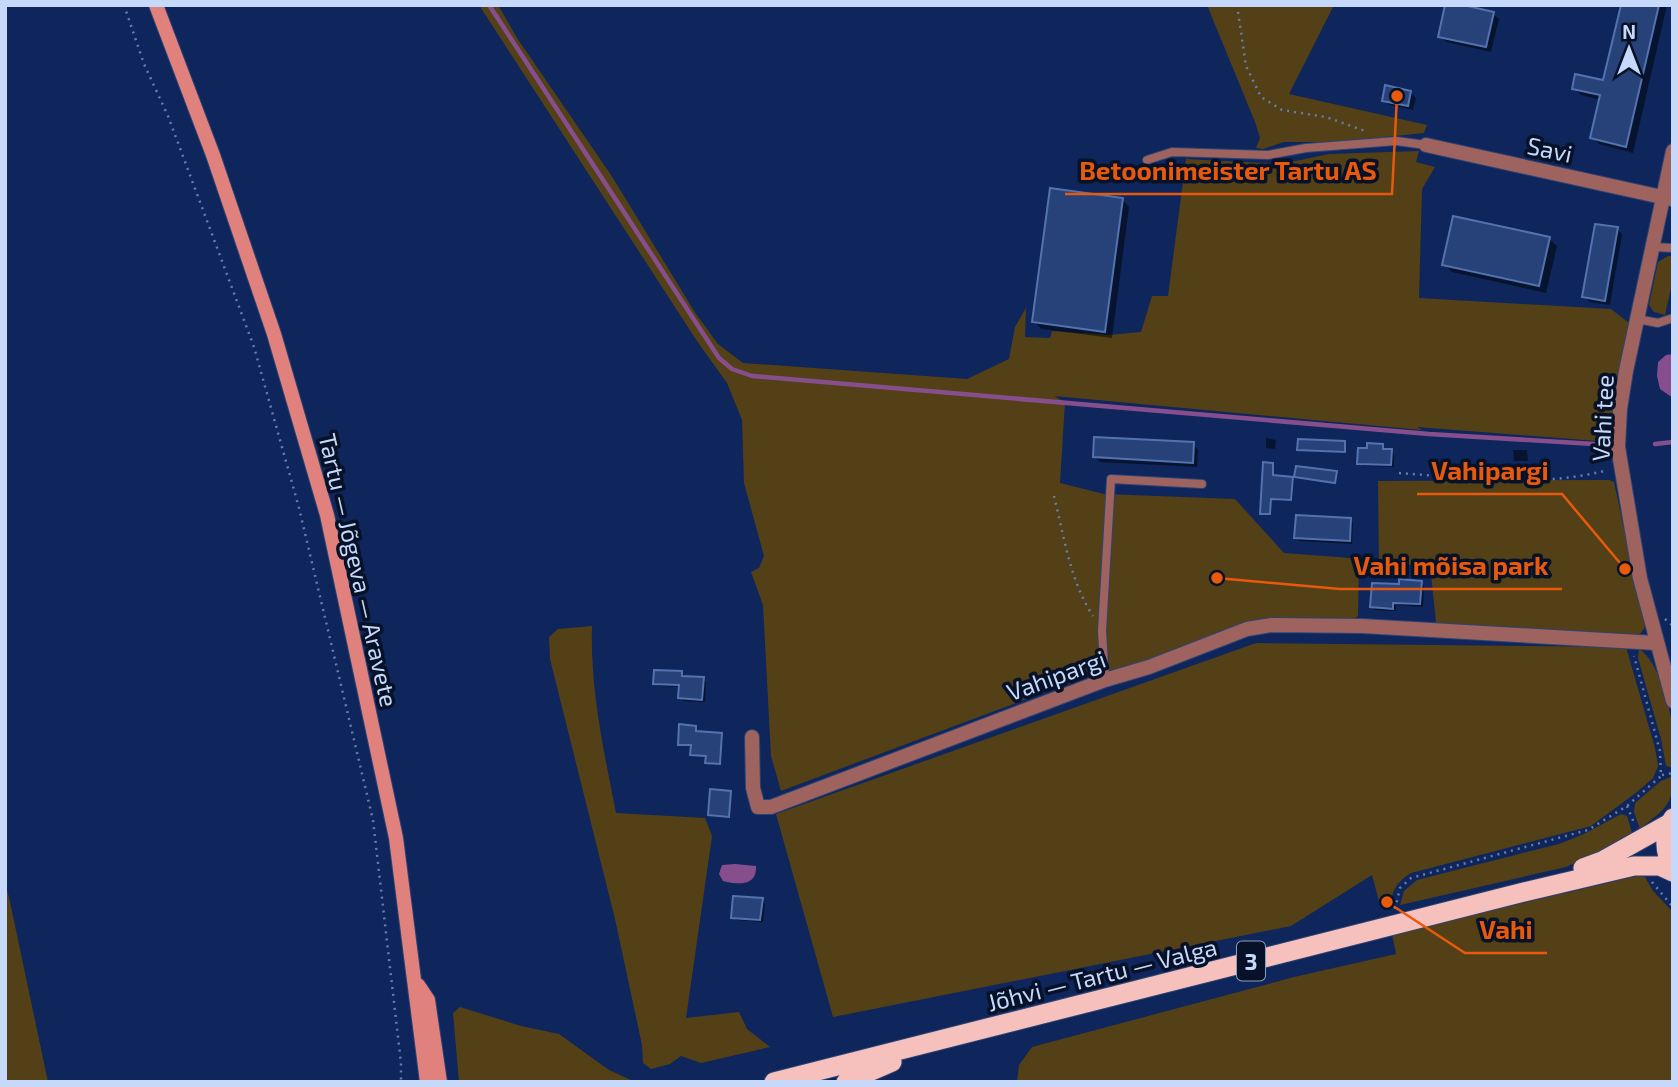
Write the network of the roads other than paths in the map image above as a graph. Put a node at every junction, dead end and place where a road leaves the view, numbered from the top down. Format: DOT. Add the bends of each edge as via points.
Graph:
graph roads {
  1 [pos="156,5"];
  2 [pos="1426,145"];
  3 [pos="1673,151"];
  4 [pos="1147,160"];
  5 [pos="1668,198"];
  6 [pos="1653,247"];
  7 [pos="1673,248"];
  8 [pos="1637,318"];
  9 [pos="1673,318"];
  10 [pos="1202,484"];
  11 [pos="1656,643"];
  12 [pos="1105,680"];
  13 [pos="1671,689"];
  14 [pos="1673,701"];
  15 [pos="752,737"];
  16 [pos="1671,820"];
  17 [pos="1673,870"];
  18 [pos="1524,892"];
  19 [pos="415,981"];
  20 [pos="978,1031"];
  21 [pos="427,1082"];
  22 [pos="440,1082"];
  23 [pos="774,1082"];
  24 [pos="846,1082"];
  1 -- 19 [label="main road, Tartu — Jõgeva — Aravete" via="274,334 327,515 392,816"];
  2 -- 4 [label="lane" via="1396,141 1268,155 1172,152"];
  2 -- 5 [label="street, Savi"];
  3 -- 5 [label="street, Vahi tee"];
  5 -- 6 [label="street, Vahi tee"];
  6 -- 7 [label="lane"];
  6 -- 8 [label="street, Vahi tee"];
  8 -- 9 [label="lane" via="1658,323"];
  8 -- 11 [label="street, Vahi tee" via="1620,409 1618,447"];
  10 -- 12 [label="lane" via="1111,479 1102,631"];
  11 -- 12 [label="street, Vahipargi" via="1272,625"];
  11 -- 13 [label="street, Vahi tee"];
  12 -- 15 [label="street, Vahipargi" via="771,807 758,807"];
  13 -- 14 [label="street, Vahi tee"];
  16 -- 17 [label="highway, Jõhvi — Tartu — Valga / 3" via="1666,849"];
  16 -- 18 [label="highway, Jõhvi — Tartu — Valga / 3" via="1602,862"];
  17 -- 18 [label="highway, Jõhvi — Tartu — Valga / 3" via="1634,866"];
  18 -- 20 [label="highway, Jõhvi — Tartu — Valga / 3"];
  19 -- 21 [label="main road, Tartu — Jõgeva — Aravete"];
  19 -- 22 [label="main road" via="428,1000"];
  20 -- 23 [label="highway, Jõhvi — Tartu — Valga / 3"];
  20 -- 24 [label="highway"];
}
